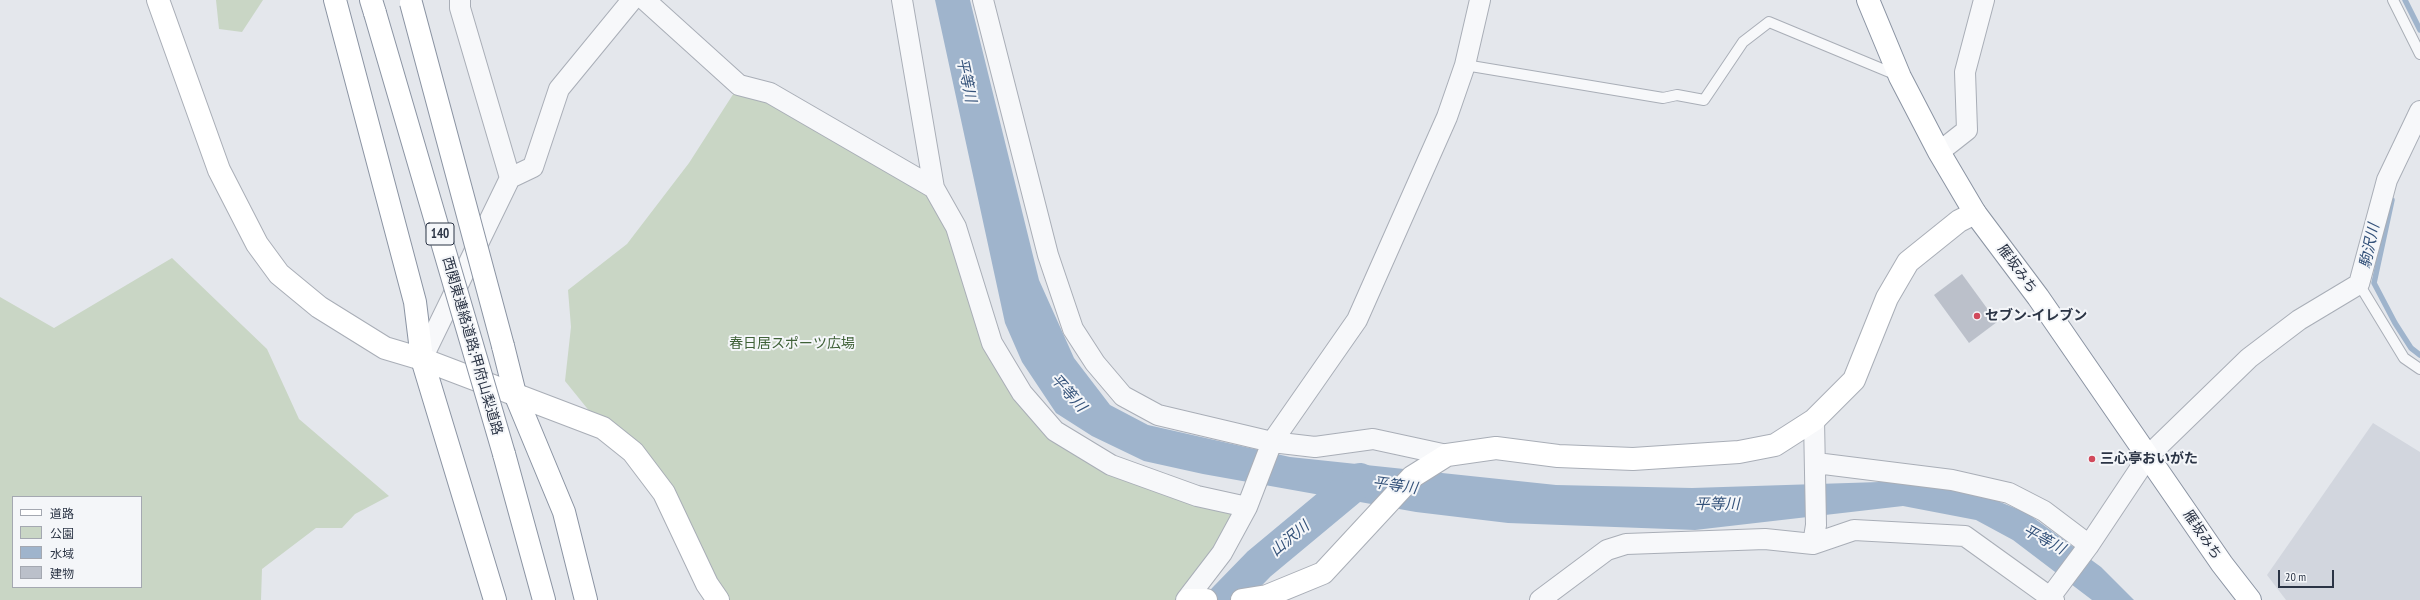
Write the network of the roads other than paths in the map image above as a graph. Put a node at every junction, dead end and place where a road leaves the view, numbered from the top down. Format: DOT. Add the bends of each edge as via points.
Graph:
graph roads {
  1 [pos="158,0"];
  2 [pos="335,0"];
  3 [pos="460,0"];
  4 [pos="632,0"];
  5 [pos="645,0"];
  6 [pos="902,0"];
  7 [pos="983,0"];
  8 [pos="1480,0"];
  9 [pos="1868,0"];
  10 [pos="1984,0"];
  11 [pos="2393,0"];
  12 [pos="410,1"];
  13 [pos="373,7"];
  14 [pos="2420,54"];
  15 [pos="1465,65"];
  16 [pos="1900,77"];
  17 [pos="2420,111"];
  18 [pos="1939,152"];
  19 [pos="510,178"];
  20 [pos="934,188"];
  21 [pos="1975,213"];
  22 [pos="2359,284"];
  23 [pos="422,359"];
  24 [pos="2420,369"];
  25 [pos="515,394"];
  26 [pos="1814,420"];
  27 [pos="1272,442"];
  28 [pos="1447,454"];
  29 [pos="2149,455"];
  30 [pos="1815,469"];
  31 [pos="1247,507"];
  32 [pos="1815,534"];
  33 [pos="2089,545"];
  34 [pos="1269,598"];
  35 [pos="2051,599"];
  36 [pos="495,600"];
  37 [pos="544,600"];
  38 [pos="586,600"];
  39 [pos="718,600"];
  40 [pos="1187,600"];
  41 [pos="1198,600"];
  42 [pos="1206,600"];
  43 [pos="1242,600"];
  44 [pos="1540,600"];
  45 [pos="2250,600"];
  1 -- 23 [label="main road" via="219,170 257,244 279,274 319,308 385,348"];
  2 -- 23 [label="main road" via="415,302"];
  3 -- 19 [label="street" via="460,8"];
  4 -- 19 [label="street" via="559,89 533,167"];
  5 -- 20 [label="street" via="739,85 770,94"];
  6 -- 20 [label="street"];
  7 -- 27 [label="street" via="1048,255 1073,329 1095,363 1123,396 1158,415"];
  8 -- 15 [label="street"];
  9 -- 16 [label="main road, 雁坂みち"];
  10 -- 18 [label="street" via="1965,72 1967,130"];
  11 -- 14 [label="lane"];
  12 -- 25 [label="main road, bridge"];
  13 -- 37 [label="main road, 西関東連絡道路;甲府山梨道路 / 140, bridge" via="504,454"];
  15 -- 16 [label="lane" via="1663,98 1677,95 1704,100 1743,42 1769,22"];
  15 -- 27 [label="street" via="1447,118 1357,320"];
  16 -- 18 [label="main road, 雁坂みち"];
  17 -- 22 [label="street" via="2386,180"];
  18 -- 21 [label="main road, 雁坂みち"];
  19 -- 23 [label="street"];
  20 -- 31 [label="street" via="956,227 992,343 1022,393 1055,432 1111,465 1197,496"];
  21 -- 26 [label="main road" via="1959,221 1908,262 1887,298 1854,380"];
  21 -- 29 [label="main road, 雁坂みち" via="2038,297"];
  22 -- 24 [label="lane" via="2404,358"];
  22 -- 29 [label="street" via="2299,320 2249,358"];
  23 -- 25 [label="main road"];
  23 -- 36 [label="main road"];
  25 -- 38 [label="main road" via="564,512"];
  25 -- 39 [label="main road" via="603,428 633,452 664,493 707,584"];
  26 -- 28 [label="main road" via="1775,445 1739,452 1633,459 1558,456 1496,448"];
  26 -- 30 [label="street"];
  27 -- 28 [label="street" via="1315,447 1373,439"];
  27 -- 31 [label="street"];
  28 -- 34 [label="main road" via="1412,477 1323,573"];
  29 -- 33 [label="street"];
  29 -- 45 [label="main road, 雁坂みち" via="2222,564"];
  30 -- 32 [label="street"];
  30 -- 33 [label="street" via="1952,480 2010,493 2044,511"];
  31 -- 40 [label="street" via="1222,553"];
  32 -- 35 [label="street" via="1854,530 1965,536"];
  32 -- 44 [label="street" via="1765,539 1626,544 1607,550"];
  33 -- 35 [label="street"];
  34 -- 43 [label="main road"];
  40 -- 41 [label="main road"];
  41 -- 42 [label="main road"];
}
